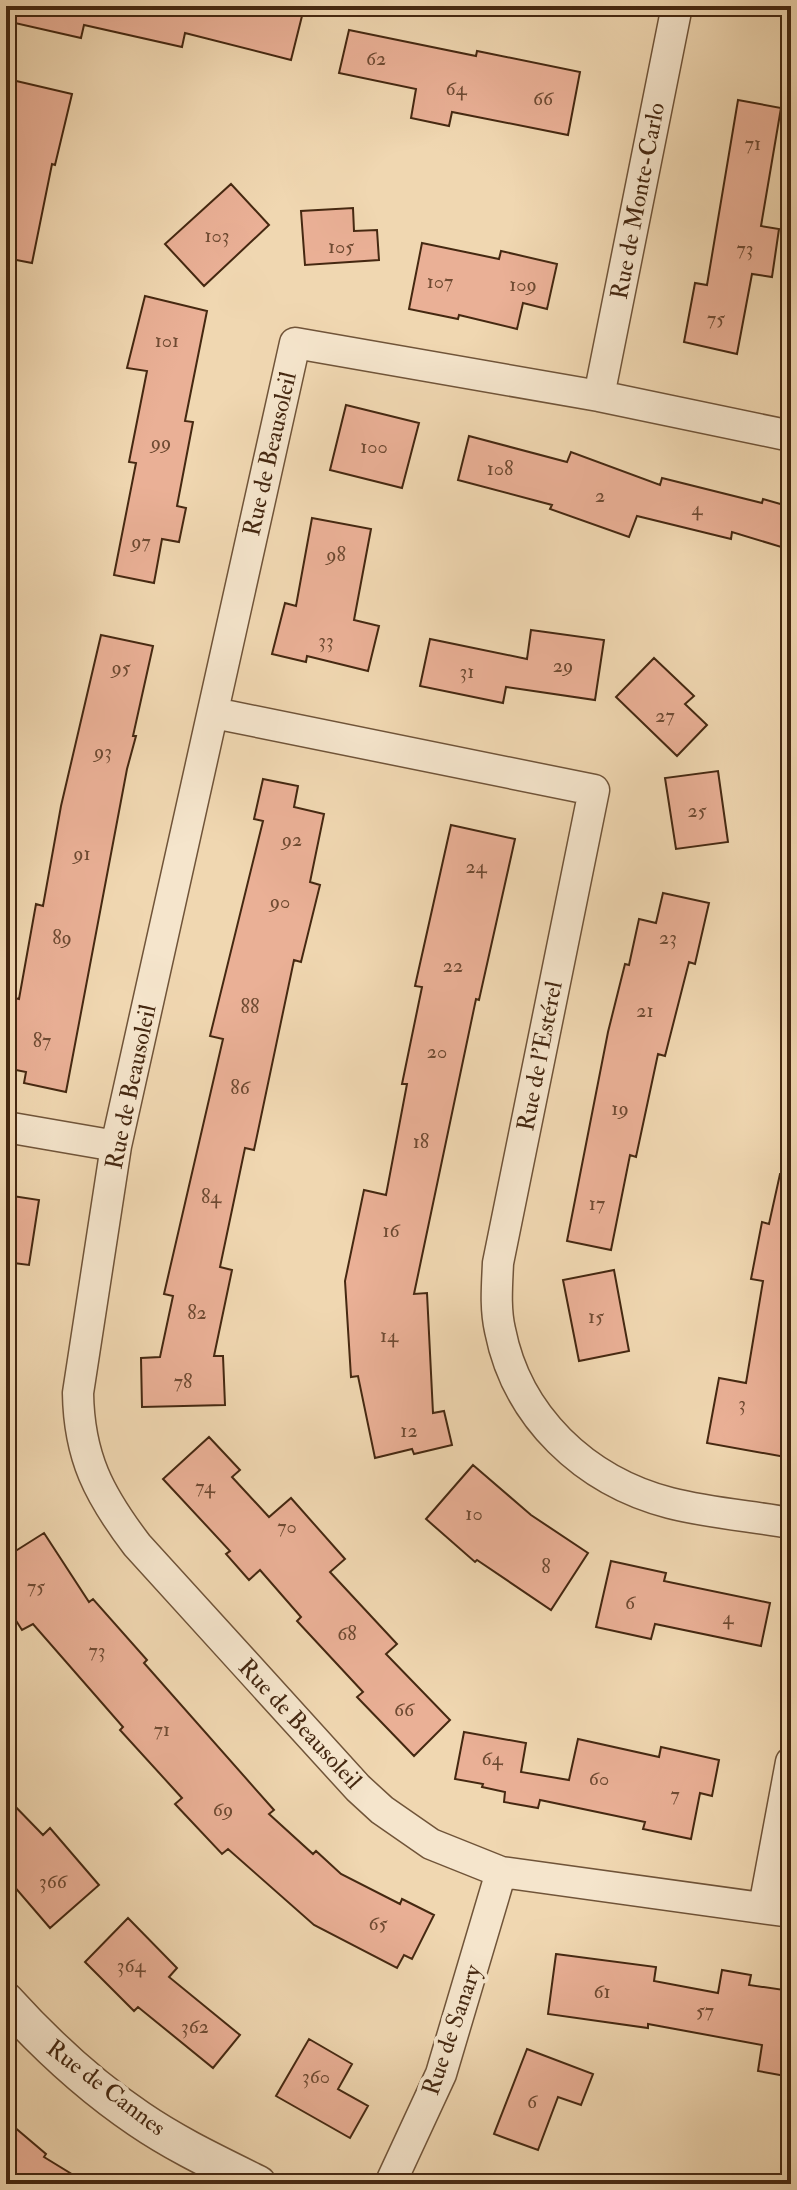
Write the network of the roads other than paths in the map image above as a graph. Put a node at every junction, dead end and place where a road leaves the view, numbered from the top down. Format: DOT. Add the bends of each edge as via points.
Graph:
graph roads {
  1 [pos="677,6"];
  2 [pos="599,396"];
  3 [pos="791,436"];
  4 [pos="214,713"];
  5 [pos="6,1127"];
  6 [pos="116,1146"];
  7 [pos="791,1523"];
  8 [pos="791,1762"];
  9 [pos="501,1872"];
  10 [pos="777,1909"];
  11 [pos="6,2001"];
  12 [pos="258,2184"];
  13 [pos="390,2184"];
  1 -- 2 [label="street, Rue de Monte-Carlo"];
  2 -- 3 [label="street, Rue de Beausoleil"];
  2 -- 4 [label="street, Rue de Beausoleil" via="295,343"];
  4 -- 6 [label="street, Rue de Beausoleil"];
  4 -- 7 [label="street, Rue de l'Estérel" via="594,790 498,1263 499,1328 508,1363 544,1427 597,1471 671,1503"];
  5 -- 6 [label="street"];
  6 -- 9 [label="street, Rue de Beausoleil" via="78,1393 78,1424 96,1485 137,1545 358,1788 431,1844"];
  8 -- 10 [label="street"];
  9 -- 10 [label="street, Rue de Beausoleil"];
  9 -- 13 [label="street, Rue de Sanary" via="441,2074"];
  11 -- 12 [label="street, Rue de Cannes" via="78,2072 139,2119"];
}
